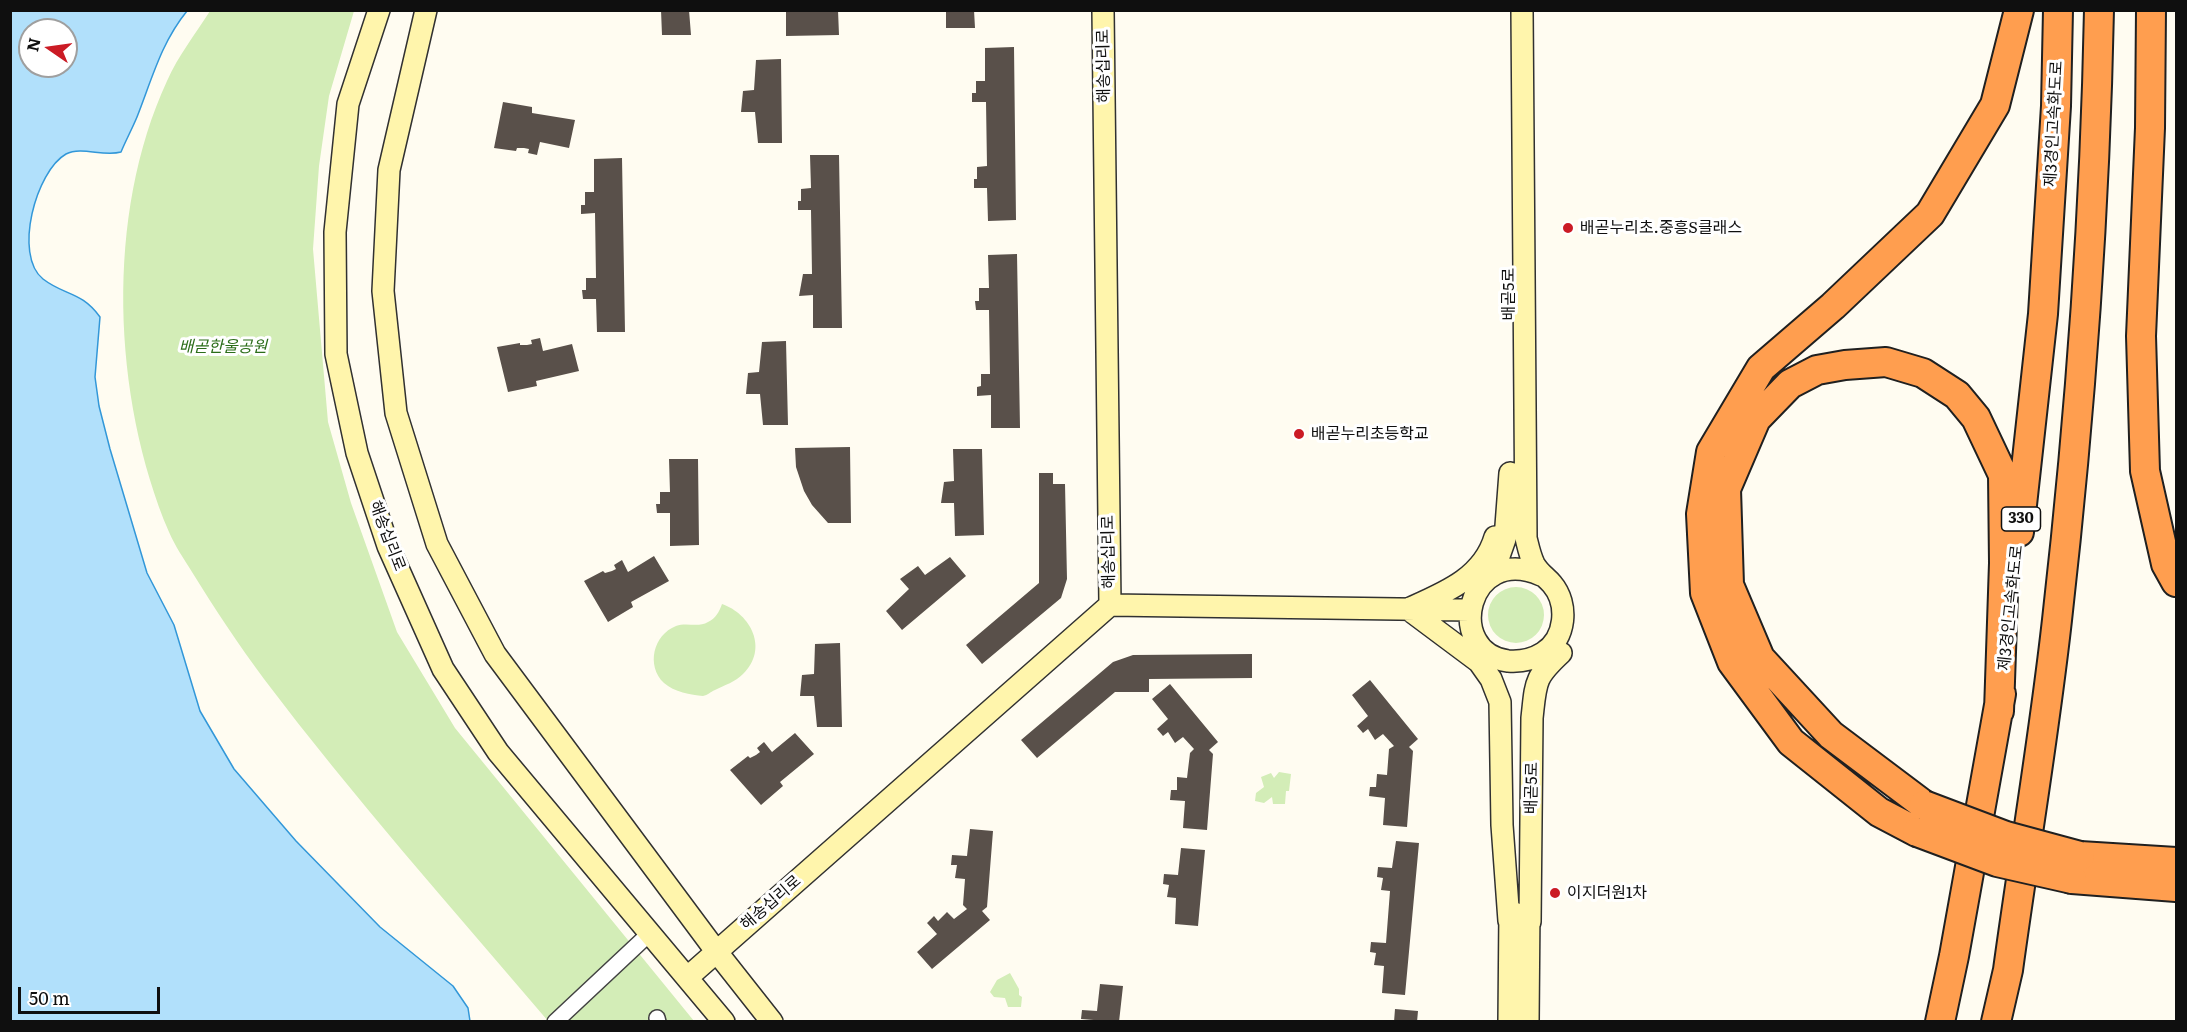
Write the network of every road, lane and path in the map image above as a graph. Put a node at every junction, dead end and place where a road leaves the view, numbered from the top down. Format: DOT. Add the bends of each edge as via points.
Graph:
graph roads {
  1 [pos="379,10"];
  2 [pos="426,10"];
  3 [pos="1103,10"];
  4 [pos="1507,10"];
  5 [pos="1522,10"];
  6 [pos="2019,10"];
  7 [pos="2058,10"];
  8 [pos="2099,10"];
  9 [pos="2151,10"];
  10 [pos="1517,464"];
  11 [pos="1541,575"];
  12 [pos="1492,576"];
  13 [pos="2176,582"];
  14 [pos="1110,605"];
  15 [pos="1408,609"];
  16 [pos="1470,610"];
  17 [pos="1491,655"];
  18 [pos="1539,656"];
  19 [pos="1999,711"];
  20 [pos="1920,818"];
  21 [pos="2176,862"];
  22 [pos="2076,868"];
  23 [pos="2176,887"];
  24 [pos="1520,921"];
  25 [pos="651,932"];
  26 [pos="716,951"];
  27 [pos="688,977"];
  28 [pos="555,1022"];
  29 [pos="724,1022"];
  30 [pos="772,1022"];
  31 [pos="1509,1022"];
  32 [pos="1528,1022"];
  33 [pos="1940,1022"];
  34 [pos="1996,1022"];
  1 -- 25 [label="street, 해송십리로" via="348,104 335,232 336,354 357,453 388,546 443,669 498,752"];
  2 -- 26 [label="street" via="389,170 383,291 400,424 437,544 495,654"];
  3 -- 14 [label="street, 해송십리로"];
  4 -- 10 [label="street, 배곧5로"];
  5 -- 10 [label="street, 배곧5로"];
  6 -- 20 [label="highway" via="1995,105 1930,214 1761,368 1711,452 1701,514 1705,593 1732,662 1791,742 1879,812"];
  7 -- 19 [label="highway, 제3경인고속화도로 / 330" via="2043,314"];
  8 -- 34 [label="highway, 330" via="2084,320 2057,620 2008,970"];
  9 -- 13 [label="highway" via="2141,336 2145,471 2166,564"];
  10 -- 11 [label="street, 배곧5로" via="1526,538"];
  10 -- 12 [label="street, 배곧5로" via="1501,554"];
  10 -- 15 [label="street" via="1491,551 1462,583"];
  10 -- 24 [label="street, 배곧5로" via="1539,541 1550,564 1569,586 1577,610 1573,634 1541,671 1535,693"];
  11 -- 12 [label="street" via="1513,568"];
  11 -- 18 [label="street, 배곧5로" via="1560,597 1563,612 1556,640"];
  12 -- 16 [label="street, 배곧5로" via="1474,594"];
  14 -- 15 [label="street"];
  14 -- 26 [label="street, 해송십리로"];
  15 -- 16 [label="street"];
  15 -- 24 [label="street" via="1479,662 1500,702 1503,834"];
  16 -- 17 [label="street, 배곧5로" via="1477,641"];
  17 -- 18 [label="street" via="1518,662"];
  17 -- 24 [label="street, 배곧5로" via="1505,678 1511,722"];
  18 -- 24 [label="street, 배곧5로" via="1525,693"];
  19 -- 20 [label="highway" via="2003,475 1976,418 1957,395 1923,373 1886,362 1817,370 1790,384 1756,419 1726,489 1730,585 1760,658 1831,735"];
  19 -- 33 [label="highway, 제3경인고속화도로 / 330"];
  20 -- 22 [label="highway, bridge" via="2006,836"];
  21 -- 22 [label="highway"];
  22 -- 23 [label="highway"];
  24 -- 31 [label="street, 배곧5로"];
  24 -- 32 [label="street, 배곧5로"];
  25 -- 27 [label="street, 해송십리로"];
  25 -- 28 [label="street"];
  26 -- 27 [label="street, 해송십리로"];
  26 -- 30 [label="street"];
  27 -- 29 [label="street, 해송십리로"];
}
